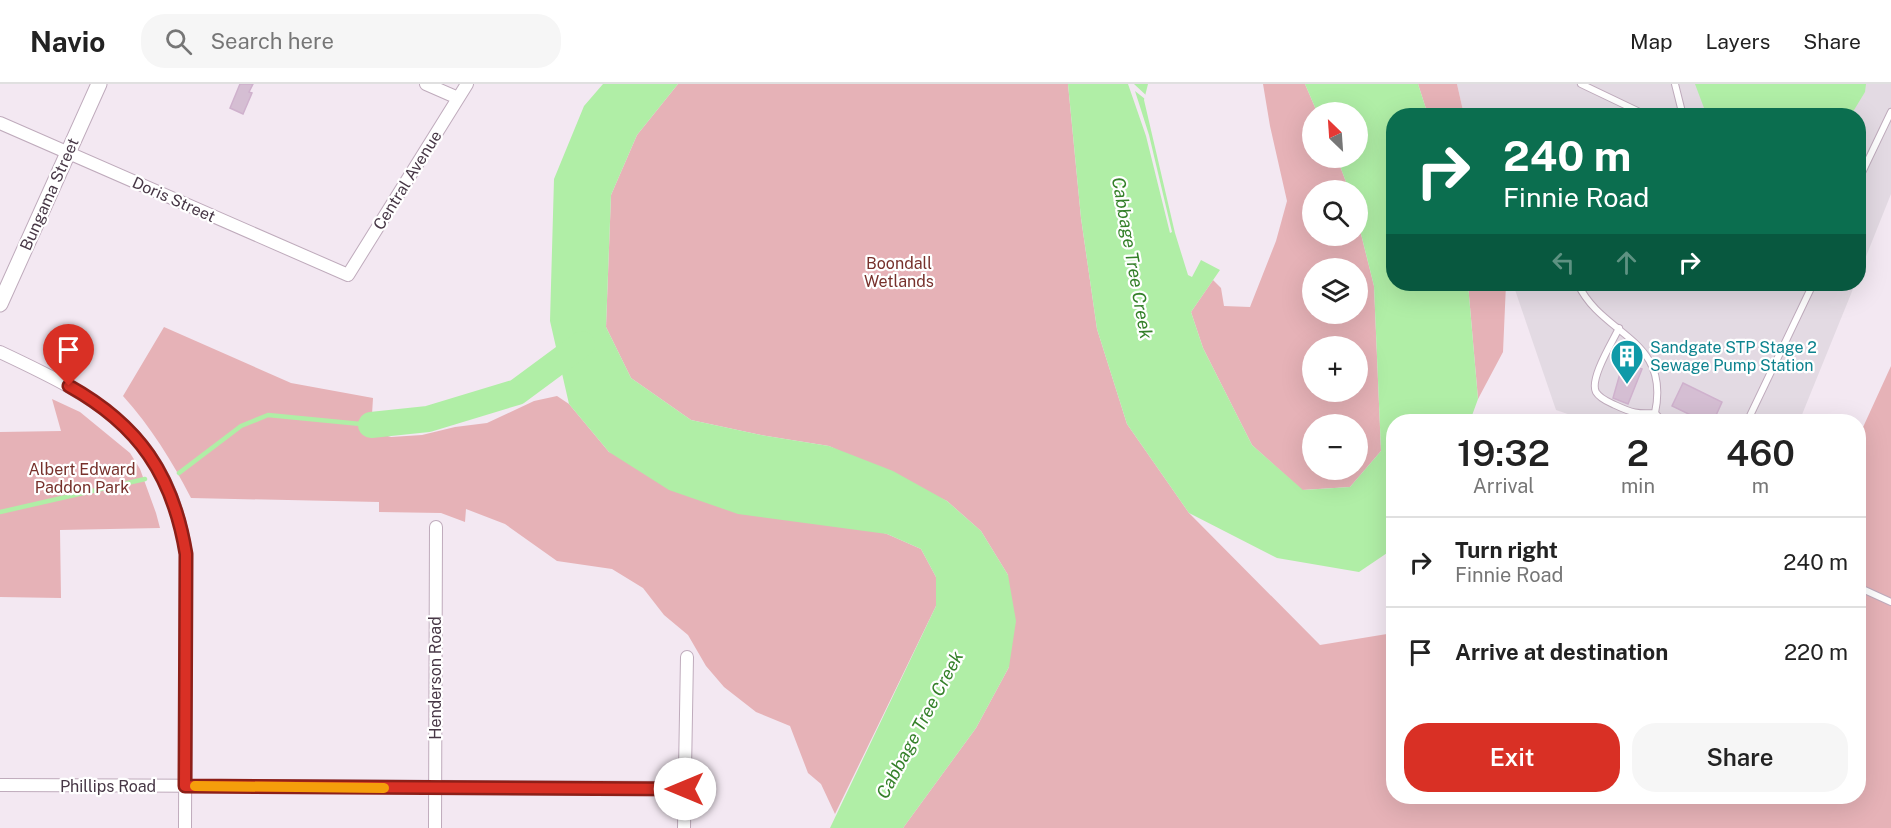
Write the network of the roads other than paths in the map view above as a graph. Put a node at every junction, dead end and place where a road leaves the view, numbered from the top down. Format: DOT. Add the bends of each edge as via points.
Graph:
graph roads {
  1 [pos="99,84"];
  2 [pos="426,84"];
  3 [pos="467,84"];
  4 [pos="1581,84"];
  5 [pos="1676,84"];
  6 [pos="458,98"];
  7 [pos="1633,108"];
  8 [pos="1681,108"];
  9 [pos="1891,112"];
  10 [pos="0,123"];
  11 [pos="67,153"];
  12 [pos="1866,164"];
  13 [pos="348,275"];
  14 [pos="1582,291"];
  15 [pos="1810,291"];
  16 [pos="0,304"];
  17 [pos="1619,328"];
  18 [pos="0,352"];
  19 [pos="1655,413"];
  20 [pos="1751,414"];
  21 [pos="436,528"];
  22 [pos="1866,591"];
  23 [pos="1891,602"];
  24 [pos="687,657"];
  25 [pos="0,785"];
  26 [pos="185,786"];
  27 [pos="435,788"];
  28 [pos="685,789"];
  29 [pos="185,828"];
  30 [pos="435,828"];
  31 [pos="684,828"];
  1 -- 11 [label="street, Bungama Street"];
  2 -- 6 [label="street"];
  3 -- 6 [label="street, Central Avenue"];
  4 -- 7 [label="lane"];
  5 -- 8 [label="lane"];
  6 -- 13 [label="street, Central Avenue"];
  9 -- 12 [label="lane"];
  10 -- 11 [label="street, Doris Street"];
  11 -- 13 [label="street, Doris Street"];
  11 -- 16 [label="street, Bungama Street"];
  14 -- 17 [label="lane"];
  15 -- 20 [label="lane"];
  17 -- 19 [label="lane" via="1644,351 1652,365 1658,382"];
  17 -- 19 [label="lane" via="1597,375 1597,393 1634,414"];
  18 -- 26 [label="street" via="57,379 103,407 142,444 168,490 182,527 186,554"];
  21 -- 27 [label="street, Henderson Road"];
  22 -- 23 [label="lane"];
  24 -- 28 [label="street"];
  25 -- 26 [label="street, Phillips Road"];
  26 -- 27 [label="street, Phillips Road"];
  26 -- 29 [label="street"];
  27 -- 28 [label="street, Phillips Road"];
  27 -- 30 [label="street, Henderson Road"];
  28 -- 31 [label="street"];
}
